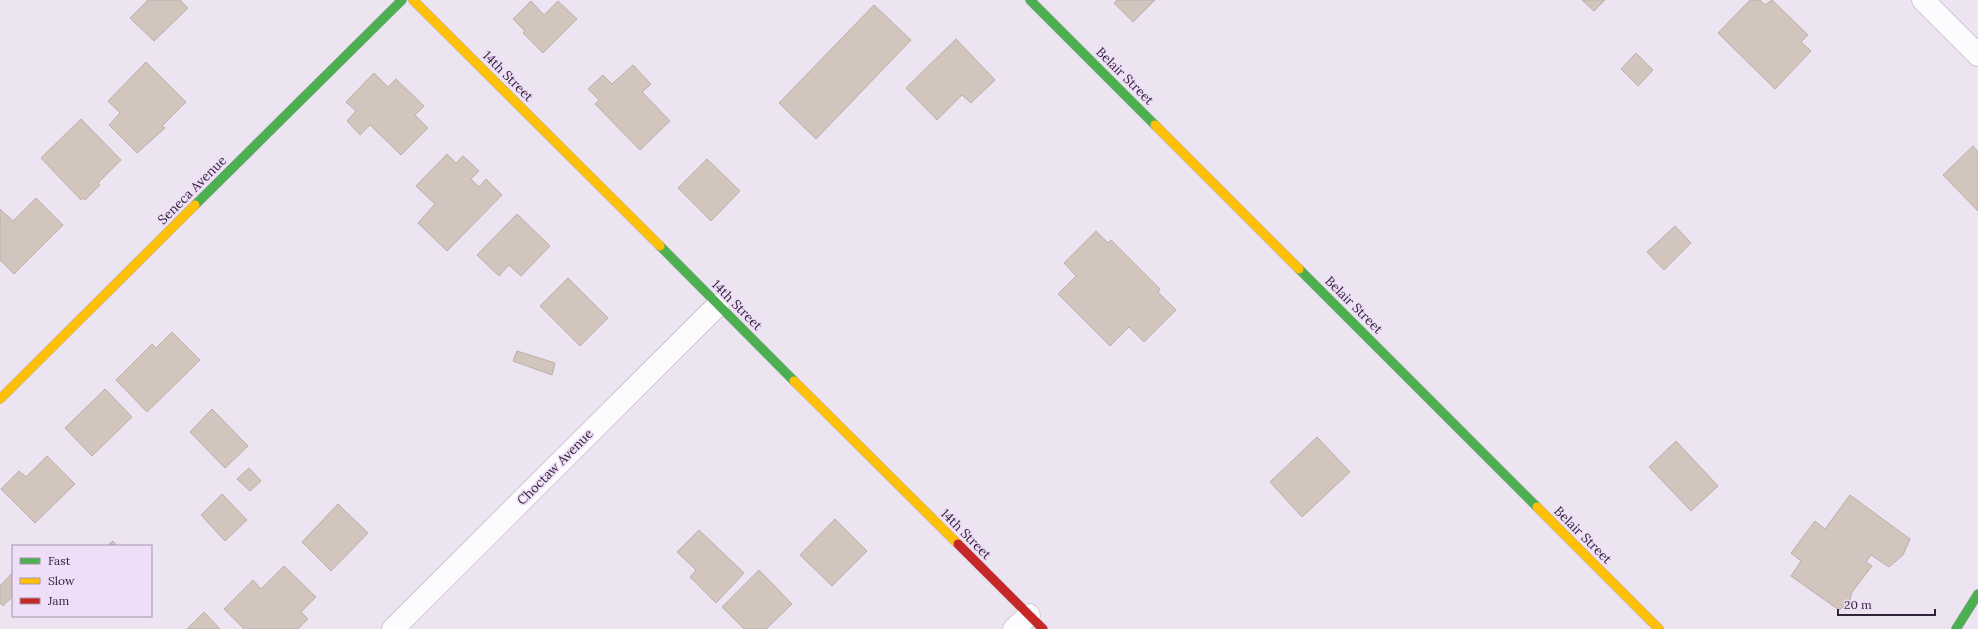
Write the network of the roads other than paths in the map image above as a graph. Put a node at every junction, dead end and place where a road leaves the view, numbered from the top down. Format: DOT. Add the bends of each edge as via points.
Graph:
graph roads {
  1 [pos="402,0"];
  2 [pos="413,0"];
  3 [pos="1030,0"];
  4 [pos="1923,0"];
  5 [pos="1978,55"];
  6 [pos="718,305"];
  7 [pos="0,399"];
  8 [pos="1978,594"];
  9 [pos="1029,624"];
  10 [pos="393,629"];
  11 [pos="1659,629"];
  12 [pos="1956,629"];
  1 -- 7 [label="street, Seneca Avenue"];
  2 -- 6 [label="street, 14th Street"];
  3 -- 11 [label="street, Belair Street"];
  4 -- 5 [label="street"];
  6 -- 9 [label="street, 14th Street"];
  6 -- 10 [label="street, Choctaw Avenue"];
  8 -- 12 [label="street"];
}
